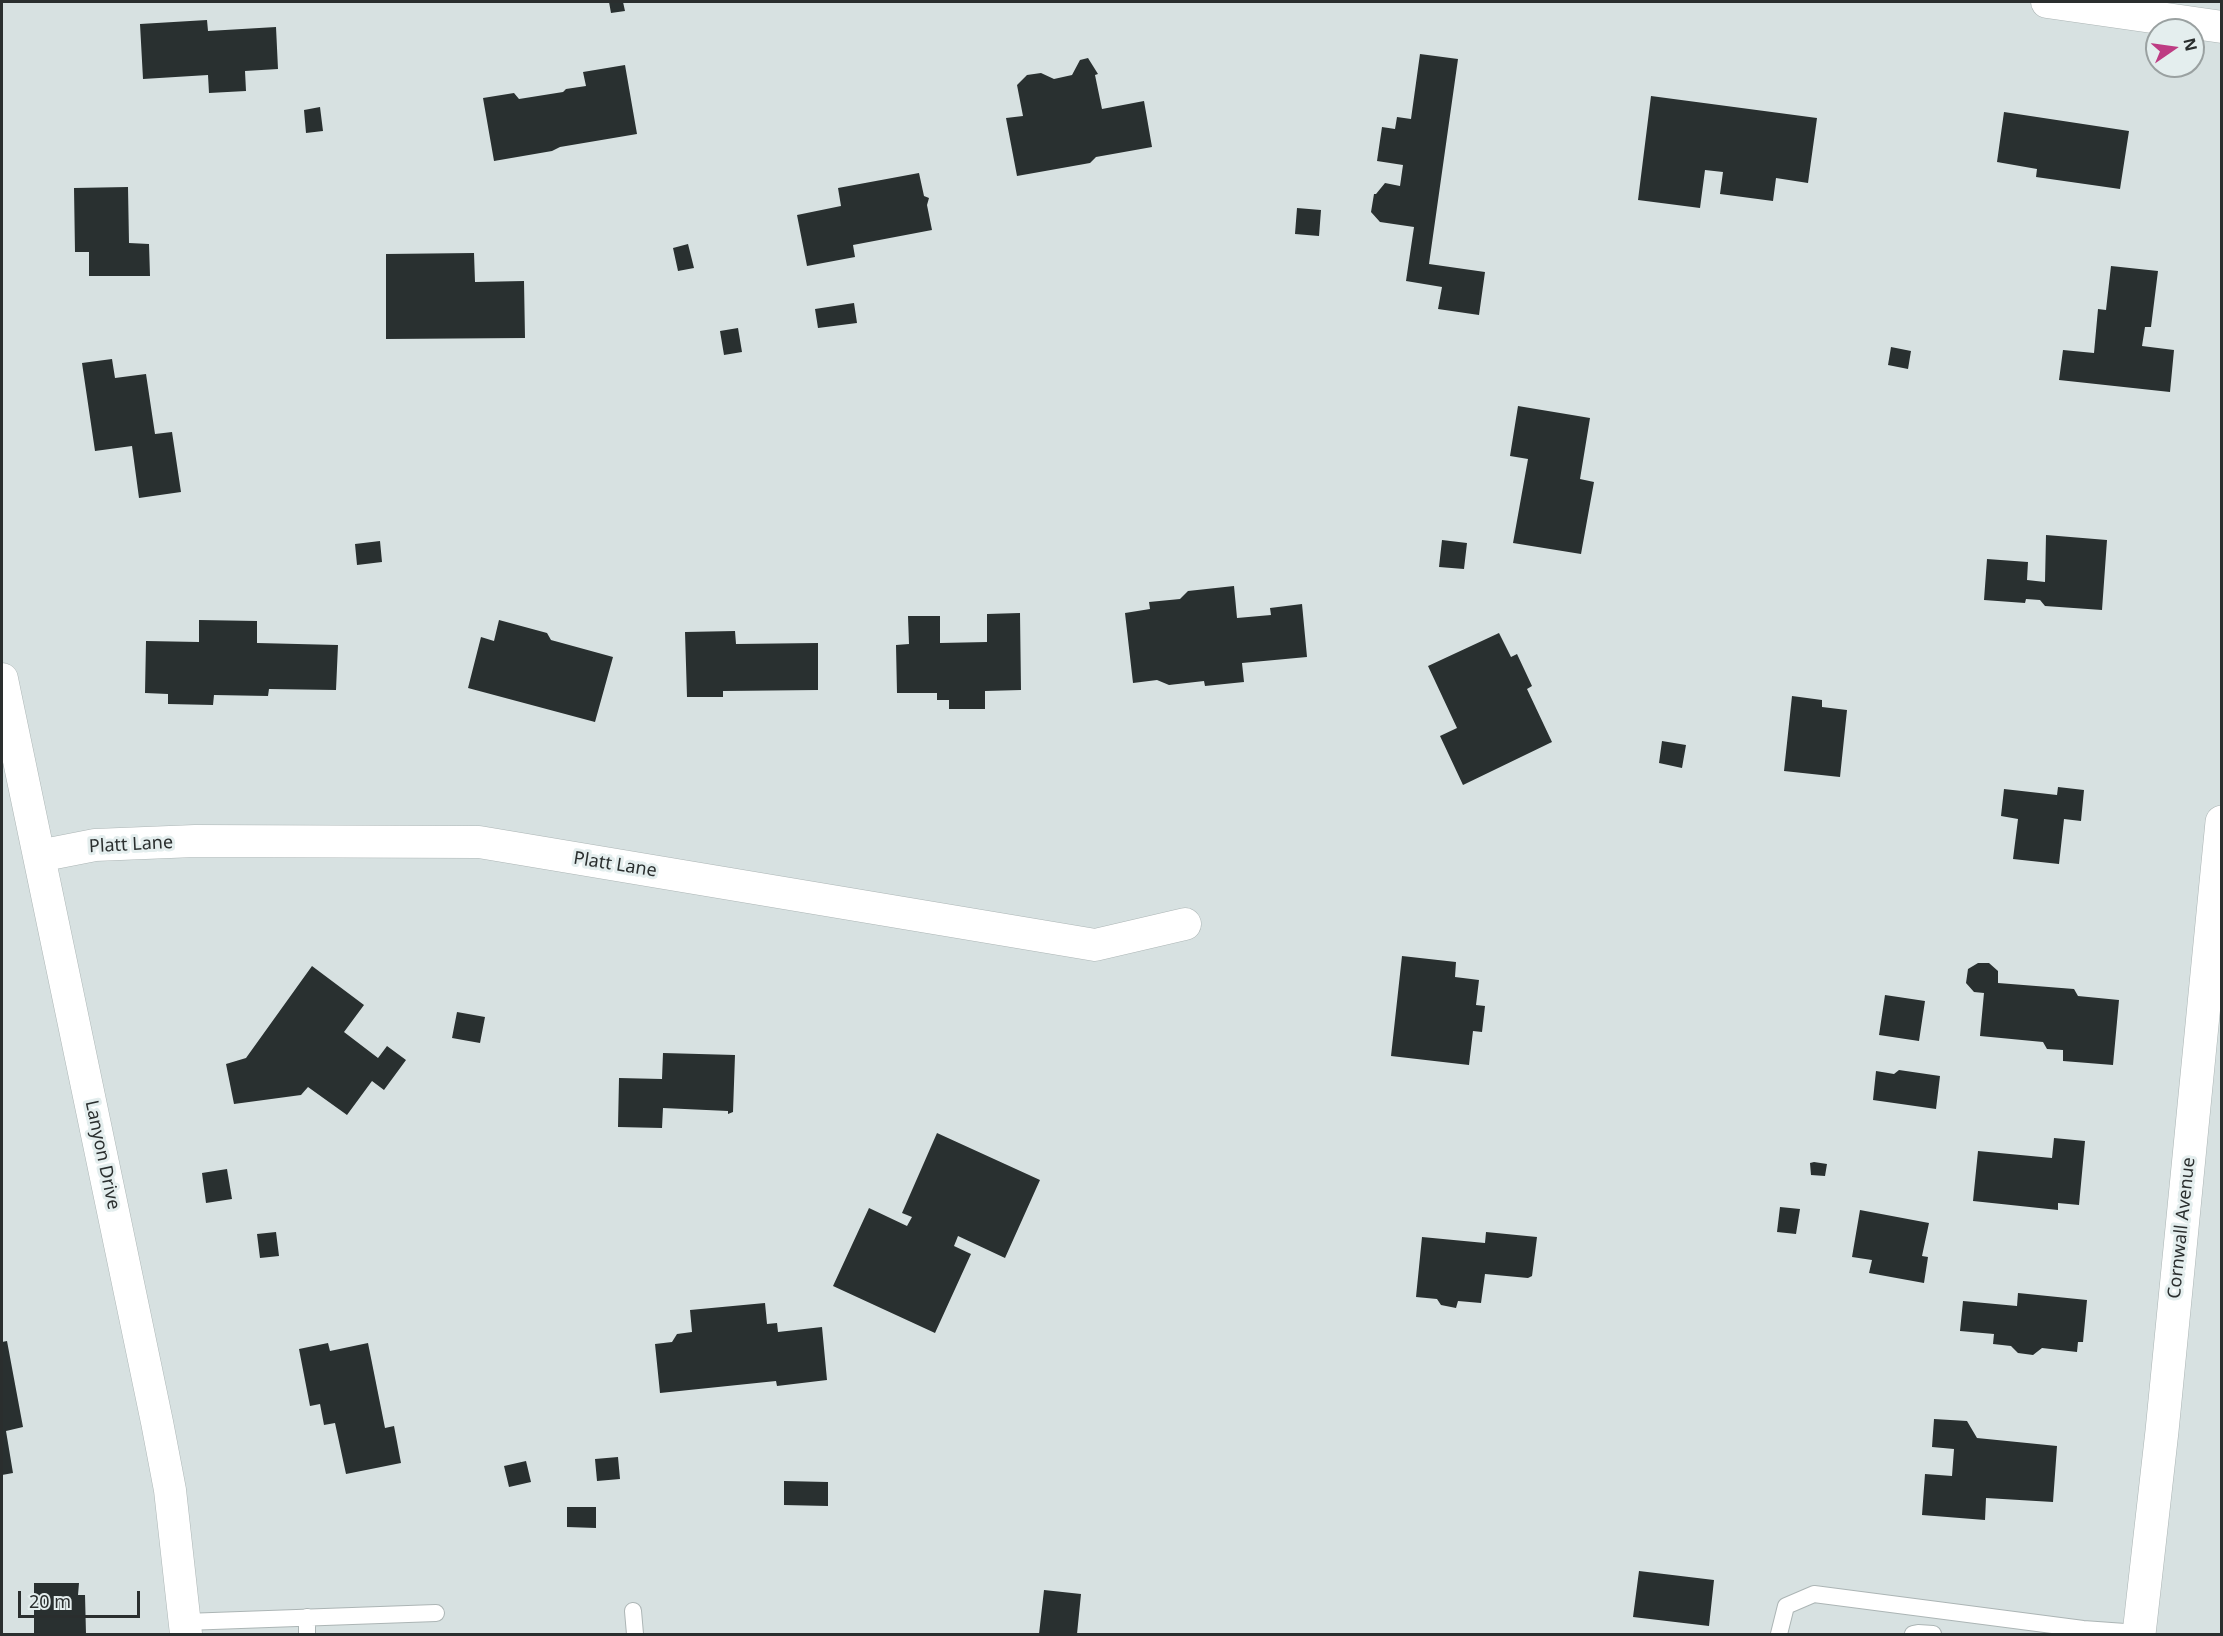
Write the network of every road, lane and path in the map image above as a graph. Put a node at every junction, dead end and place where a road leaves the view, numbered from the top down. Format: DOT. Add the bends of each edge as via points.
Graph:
graph roads {
  1 [pos="2047,2"];
  2 [pos="2222,27"];
  3 [pos="2,678"];
  4 [pos="2222,822"];
  5 [pos="39,856"];
  6 [pos="1185,924"];
  7 [pos="633,1611"];
  8 [pos="436,1613"];
  9 [pos="307,1617"];
  10 [pos="1996,1626"];
  11 [pos="186,1628"];
  12 [pos="2139,1634"];
  13 [pos="308,1635"];
  14 [pos="635,1635"];
  15 [pos="1779,1635"];
  16 [pos="1914,1635"];
  17 [pos="1933,1635"];
  1 -- 2 [label="street"];
  3 -- 5 [label="street, Lanyon Drive"];
  4 -- 12 [label="street, Cornwall Avenue"];
  5 -- 6 [label="street, Platt Lane" via="96,844 479,842 1095,945"];
  5 -- 11 [label="street, Lanyon Drive" via="165,1468"];
  7 -- 14 [label="lane"];
  8 -- 9 [label="lane"];
  9 -- 11 [label="lane"];
  9 -- 13 [label="lane"];
  10 -- 12 [label="lane"];
  10 -- 15 [label="lane" via="1814,1594 1786,1606"];
  16 -- 17 [label="lane"];
}
